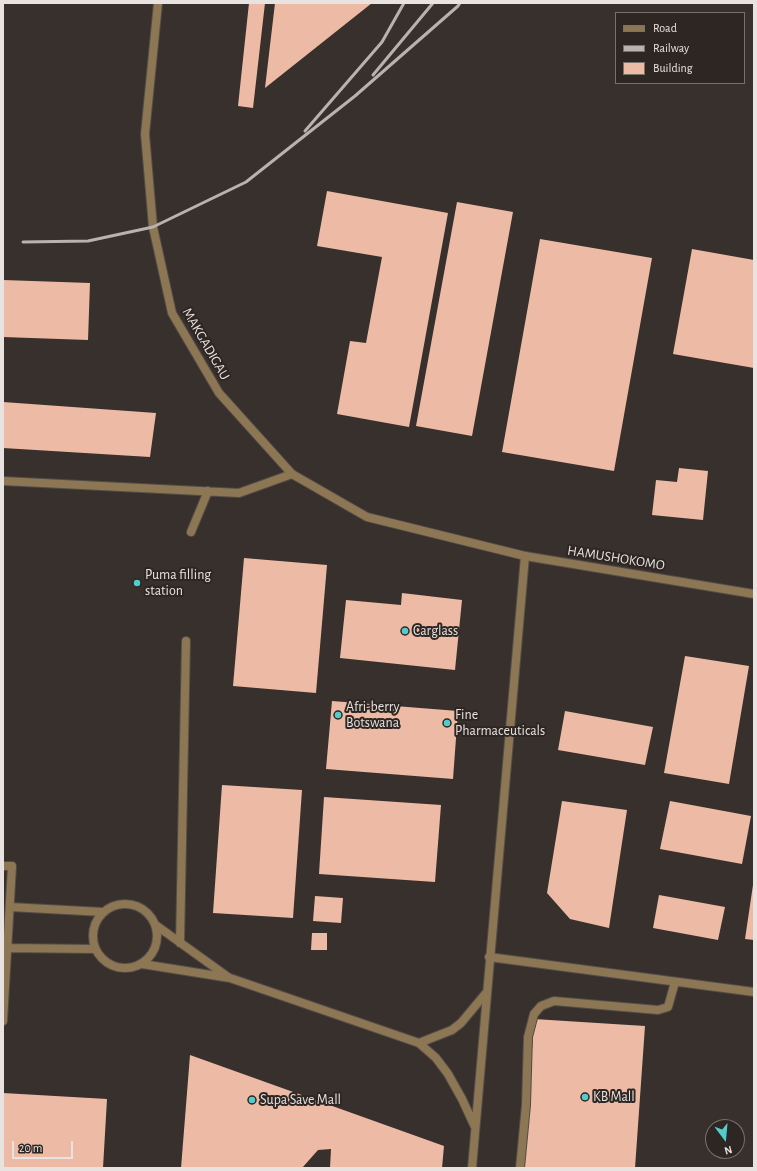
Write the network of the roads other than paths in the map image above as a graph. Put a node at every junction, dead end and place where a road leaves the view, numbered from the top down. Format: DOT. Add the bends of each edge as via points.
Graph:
graph roads {
  1 [pos="158,3"];
  2 [pos="292,474"];
  3 [pos="3,481"];
  4 [pos="208,491"];
  5 [pos="191,532"];
  6 [pos="475,544"];
  7 [pos="524,556"];
  8 [pos="754,594"];
  9 [pos="186,641"];
  10 [pos="3,866"];
  11 [pos="10,907"];
  12 [pos="103,912"];
  13 [pos="157,926"];
  14 [pos="180,943"];
  15 [pos="8,948"];
  16 [pos="95,949"];
  17 [pos="489,957"];
  18 [pos="142,964"];
  19 [pos="230,978"];
  20 [pos="675,982"];
  21 [pos="754,992"];
  22 [pos="486,993"];
  23 [pos="3,1021"];
  24 [pos="419,1043"];
  25 [pos="475,1128"];
  26 [pos="472,1168"];
  27 [pos="520,1168"];
  1 -- 2 [label="street, MAKGADIGAU" via="145,134 153,227 172,313 219,393"];
  2 -- 4 [label="street" via="239,492"];
  2 -- 6 [label="street, MAKGADIGAU" via="367,517"];
  3 -- 4 [label="street"];
  4 -- 5 [label="street"];
  6 -- 7 [label="street, HAMUSHOKOMO"];
  7 -- 8 [label="street, HAMUSHOKOMO"];
  7 -- 17 [label="street"];
  9 -- 14 [label="street"];
  10 -- 11 [label="street" via="12,866"];
  11 -- 12 [label="street"];
  11 -- 15 [label="street"];
  12 -- 13 [label="street" via="114,905 135,905 144,909"];
  12 -- 16 [label="street" via="94,927"];
  13 -- 14 [label="street"];
  13 -- 18 [label="street" via="156,947"];
  14 -- 19 [label="street"];
  15 -- 16 [label="street"];
  15 -- 23 [label="street"];
  16 -- 18 [label="street" via="110,965 131,968"];
  17 -- 20 [label="street"];
  17 -- 22 [label="street"];
  18 -- 19 [label="street"];
  19 -- 24 [label="street"];
  20 -- 21 [label="street"];
  20 -- 27 [label="street" via="668,1007 658,1010 554,1001 541,1006 534,1014 528,1037 526,1105"];
  22 -- 24 [label="street" via="462,1023 452,1030"];
  22 -- 25 [label="street"];
  24 -- 25 [label="street" via="436,1058 448,1074"];
  25 -- 26 [label="street"];
}
